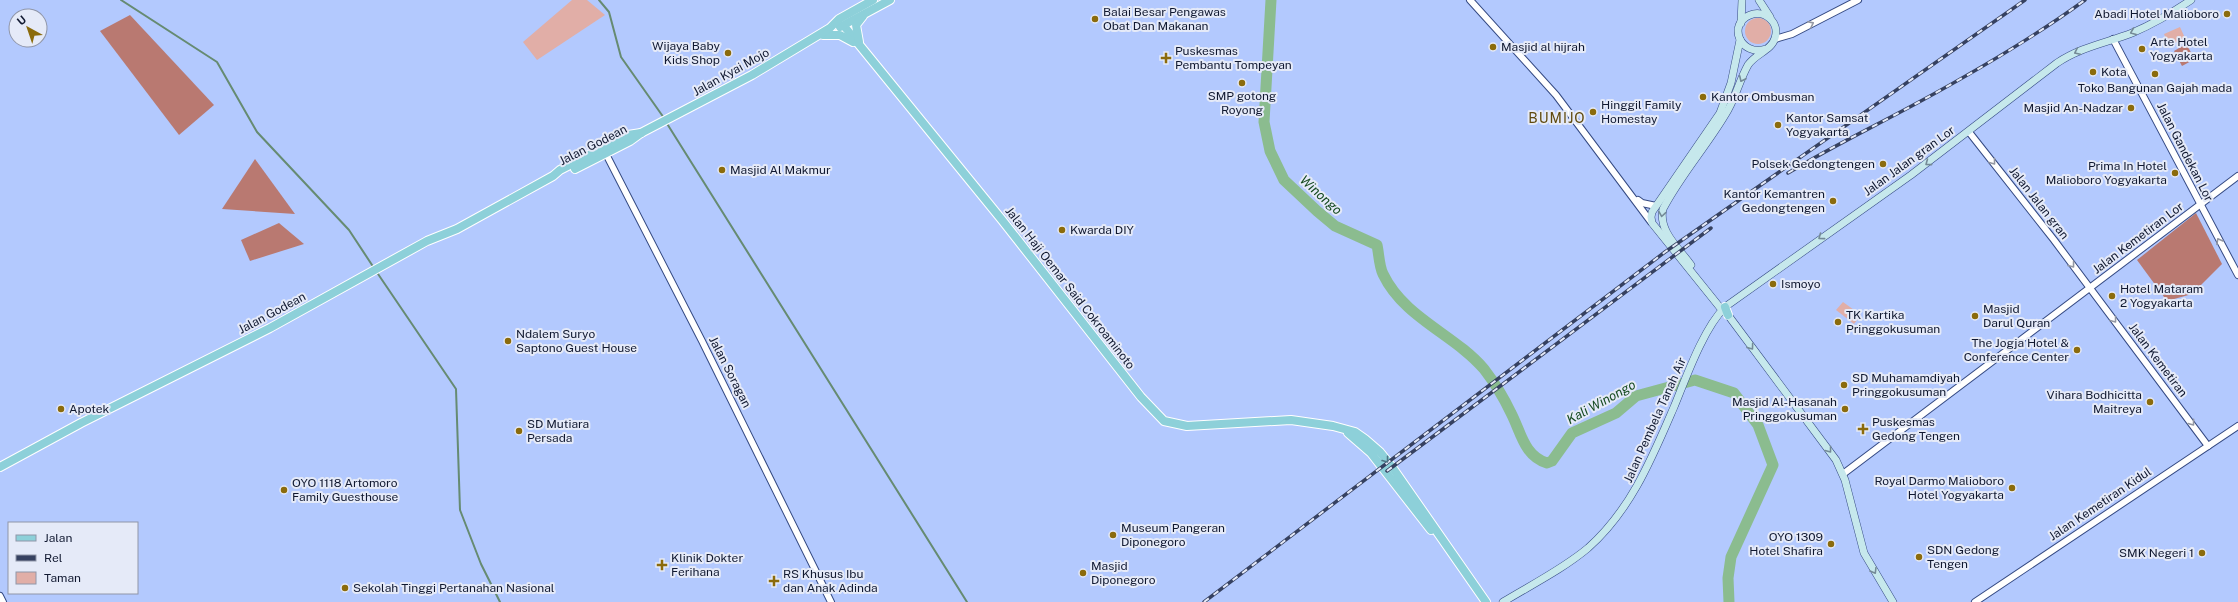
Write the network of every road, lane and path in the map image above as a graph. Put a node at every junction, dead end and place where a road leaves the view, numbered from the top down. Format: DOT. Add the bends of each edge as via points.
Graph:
graph roads {
  1 [pos="873,0"];
  2 [pos="890,0"];
  3 [pos="1470,0"];
  4 [pos="1742,0"];
  5 [pos="1759,0"];
  6 [pos="1858,0"];
  7 [pos="2191,0"];
  8 [pos="866,14"];
  9 [pos="1773,22"];
  10 [pos="1741,23"];
  11 [pos="835,27"];
  12 [pos="815,37"];
  13 [pos="1775,39"];
  14 [pos="2113,39"];
  15 [pos="1740,40"];
  16 [pos="860,47"];
  17 [pos="1766,49"];
  18 [pos="1969,132"];
  19 [pos="640,133"];
  20 [pos="606,154"];
  21 [pos="553,176"];
  22 [pos="2238,176"];
  23 [pos="1632,195"];
  24 [pos="1656,206"];
  25 [pos="2200,206"];
  26 [pos="1652,223"];
  27 [pos="2238,275"];
  28 [pos="2090,288"];
  29 [pos="1723,309"];
  30 [pos="2238,426"];
  31 [pos="2208,446"];
  32 [pos="0,467"];
  33 [pos="1843,474"];
  34 [pos="0,596"];
  35 [pos="3,602"];
  36 [pos="831,602"];
  37 [pos="1486,602"];
  38 [pos="1503,602"];
  39 [pos="1893,602"];
  40 [pos="1975,602"];
  1 -- 11 [label="main road" via="845,16 843,22"];
  2 -- 8 [label="main road, Jalan Kyai Mojo"];
  3 -- 23 [label="street" via="1556,95"];
  4 -- 10 [label="main road"];
  5 -- 9 [label="main road"];
  13 -- 6 [label="street, one-way" via="1792,34"];
  7 -- 14 [label="main road, Jalan Jalan gran Lor, one-way" via="2164,18"];
  8 -- 11 [label="main road, Jalan Kyai Mojo"];
  8 -- 16 [label="main road" via="856,25"];
  9 -- 10 [label="main road" via="1769,17 1756,13"];
  9 -- 13 [label="main road"];
  10 -- 15 [label="main road"];
  11 -- 12 [label="main road, Jalan Kyai Mojo"];
  11 -- 16 [label="main road, Jalan Haji Oemar Said Cokroaminoto" via="852,36"];
  12 -- 16 [label="main road" via="834,33 846,37"];
  12 -- 19 [label="main road, Jalan Kyai Mojo" via="752,75"];
  13 -- 17 [label="main road"];
  14 -- 18 [label="main road, Jalan Jalan gran Lor, one-way" via="2084,48 2065,58"];
  14 -- 25 [label="street, Jalan Gandekan Lor"];
  15 -- 17 [label="main road" via="1748,49"];
  15 -- 24 [label="main road" via="1731,84 1720,113"];
  16 -- 37 [label="main road, Jalan Haji Oemar Said Cokroaminoto" via="1002,220 1141,397 1164,421 1198,426 1291,420 1321,422 1344,430 1371,453 1440,538"];
  17 -- 29 [label="main road, one-way" via="1748,66 1726,114 1666,203 1661,217 1663,228"];
  18 -- 28 [label="street, Jalan Jalan gran, one-way"];
  18 -- 29 [label="main road, Jalan Jalan gran Lor, one-way"];
  19 -- 20 [label="main road, Jalan Godean"];
  19 -- 21 [label="main road, Jalan Godean" via="628,135"];
  20 -- 21 [label="main road, Jalan Godean" via="563,175"];
  20 -- 36 [label="street, Jalan Soragan"];
  21 -- 32 [label="main road, Jalan Godean" via="457,229 427,241 270,328 81,423"];
  22 -- 25 [label="street, Jalan Kemetiran Lor"];
  23 -- 24 [label="street" via="1642,203"];
  23 -- 26 [label="street"];
  24 -- 26 [label="main road" via="1651,217"];
  27 -- 25 [label="street, Jalan Gandekan Lor, one-way"];
  25 -- 28 [label="street, Jalan Kemetiran Lor"];
  26 -- 29 [label="main road"];
  28 -- 31 [label="street, Jalan Kemetiran, one-way"];
  28 -- 33 [label="street, Jalan Kemetiran Lor"];
  29 -- 33 [label="main road, one-way" via="1832,454"];
  29 -- 38 [label="main road, Jalan Pembela Tanah Air" via="1692,365 1632,497 1601,536 1568,561"];
  30 -- 31 [label="street, Jalan Kemetiran Kidul"];
  31 -- 40 [label="street, Jalan Kemetiran Kidul"];
  33 -- 39 [label="main road, one-way" via="1864,553"];
  34 -- 35 [label="street"];
}
